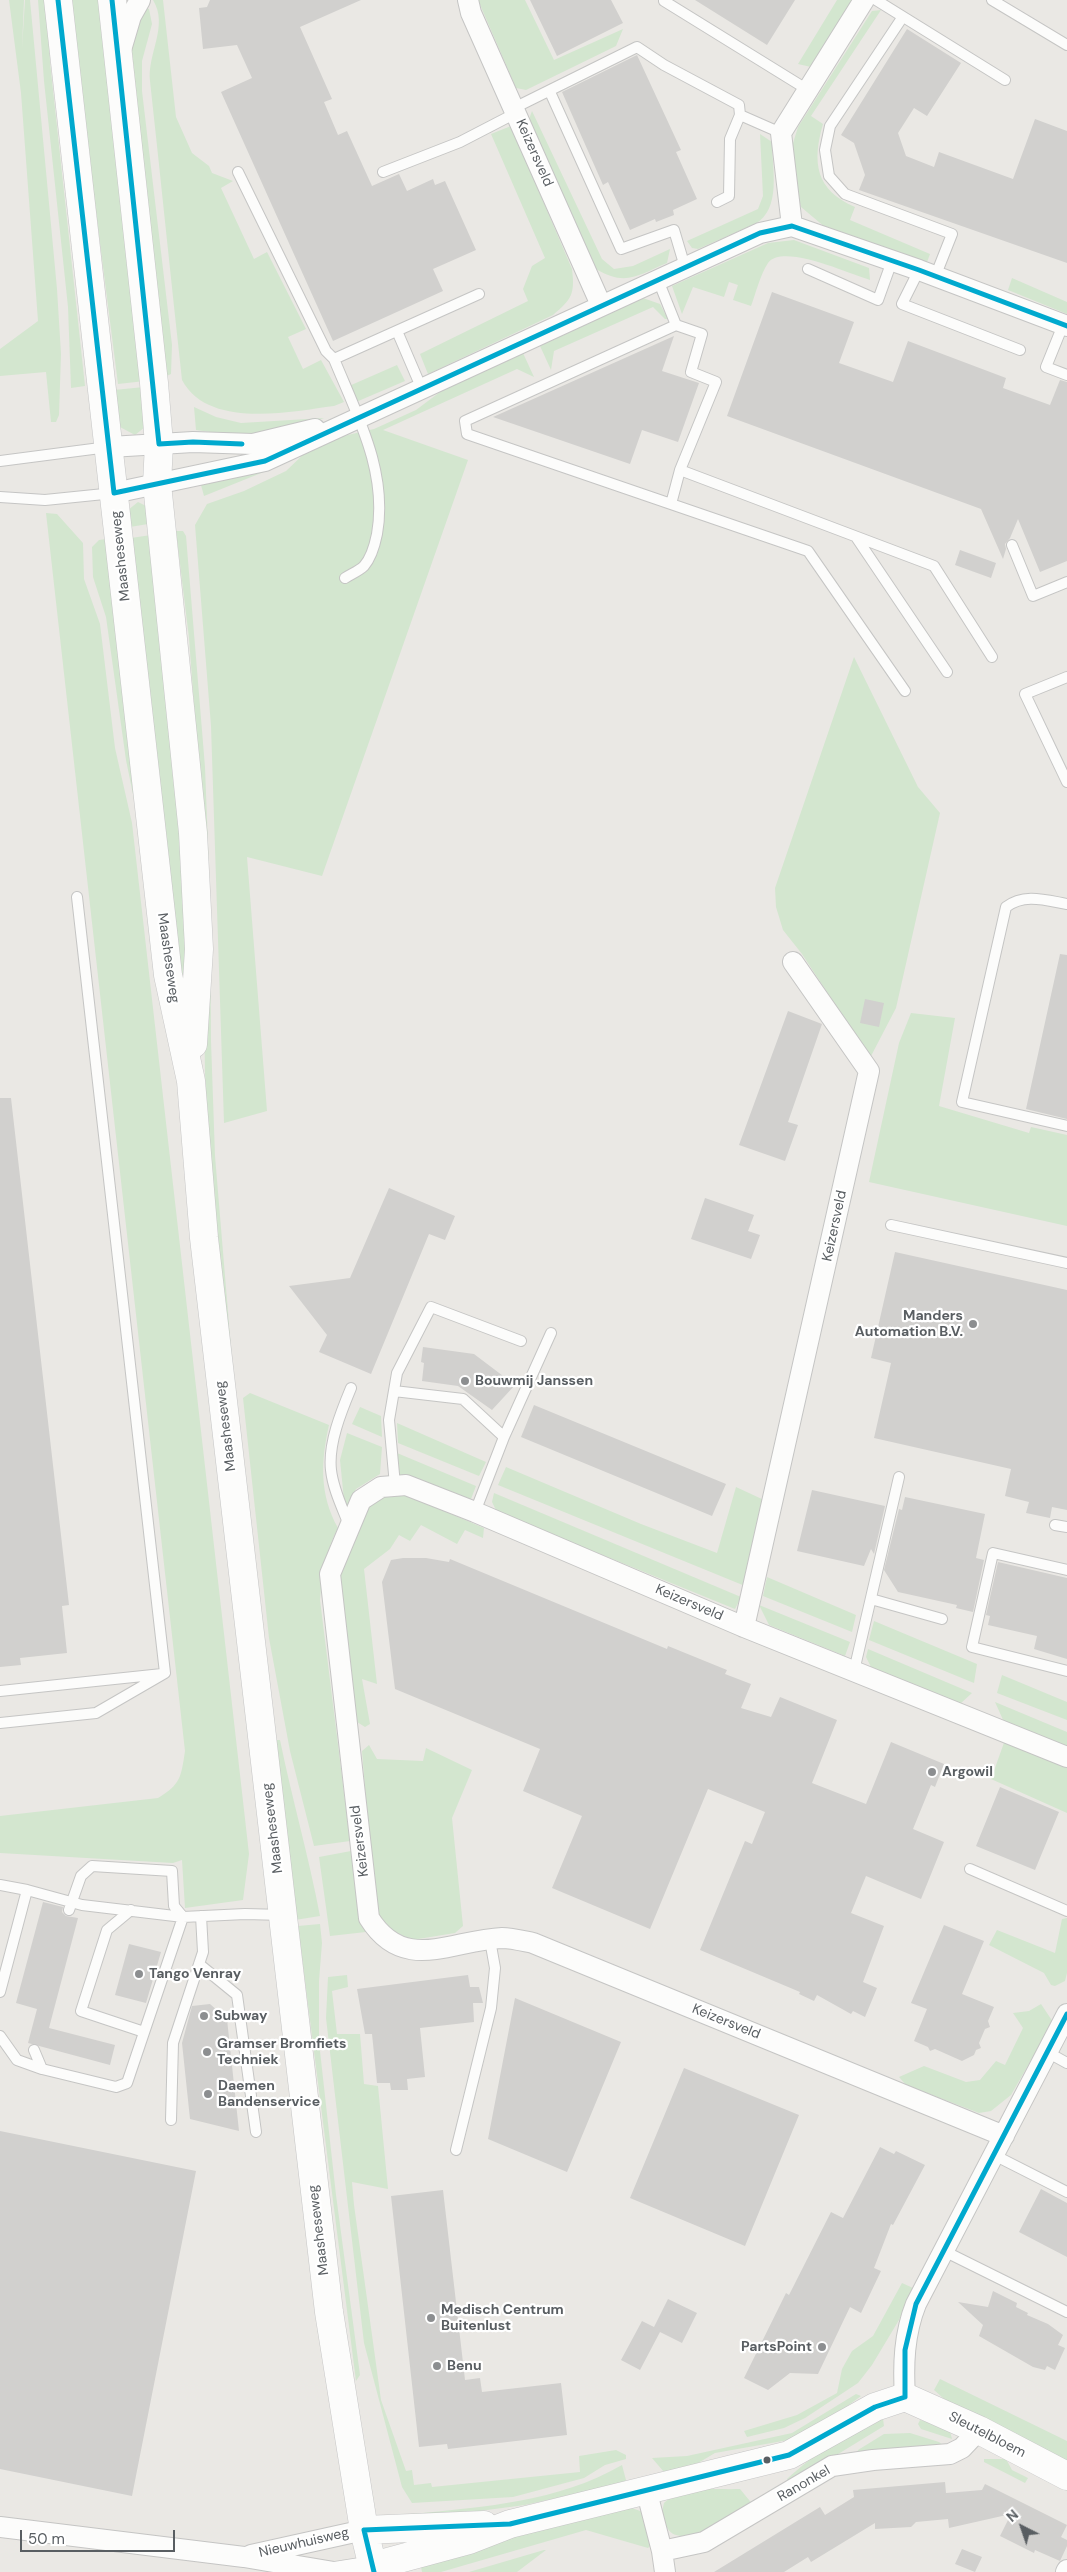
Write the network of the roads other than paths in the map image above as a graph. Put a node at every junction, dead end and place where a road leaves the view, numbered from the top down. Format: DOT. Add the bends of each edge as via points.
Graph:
graph roads {
  1 [pos="58,0"];
  2 [pos="112,0"];
  3 [pos="140,0"];
  4 [pos="468,0"];
  5 [pos="864,0"];
  6 [pos="876,0"];
  7 [pos="992,0"];
  8 [pos="664,1"];
  9 [pos="902,18"];
  10 [pos="1067,45"];
  11 [pos="119,57"];
  12 [pos="1005,80"];
  13 [pos="808,90"];
  14 [pos="550,92"];
  15 [pos="515,111"];
  16 [pos="740,115"];
  17 [pos="781,133"];
  18 [pos="238,172"];
  19 [pos="383,172"];
  20 [pos="717,202"];
  21 [pos="792,226"];
  22 [pos="892,261"];
  23 [pos="685,267"];
  24 [pos="808,270"];
  25 [pos="927,274"];
  26 [pos="658,280"];
  27 [pos="479,294"];
  28 [pos="601,305"];
  29 [pos="676,325"];
  30 [pos="1065,326"];
  31 [pos="396,331"];
  32 [pos="1020,350"];
  33 [pos="334,359"];
  34 [pos="1067,375"];
  35 [pos="421,387"];
  36 [pos="354,418"];
  37 [pos="159,444"];
  38 [pos="110,447"];
  39 [pos="0,461"];
  40 [pos="680,470"];
  41 [pos="157,484"];
  42 [pos="114,492"];
  43 [pos="0,497"];
  44 [pos="671,504"];
  45 [pos="856,537"];
  46 [pos="1012,545"];
  47 [pos="345,578"];
  48 [pos="1067,582"];
  49 [pos="992,657"];
  50 [pos="948,672"];
  51 [pos="1067,677"];
  52 [pos="905,691"];
  53 [pos="1067,782"];
  54 [pos="77,897"];
  55 [pos="1067,904"];
  56 [pos="793,962"];
  57 [pos="191,1081"];
  58 [pos="1067,1126"];
  59 [pos="891,1225"];
  60 [pos="1067,1263"];
  61 [pos="551,1333"];
  62 [pos="521,1342"];
  63 [pos="351,1388"];
  64 [pos="394,1391"];
  65 [pos="504,1437"];
  66 [pos="899,1476"];
  67 [pos="395,1485"];
  68 [pos="476,1512"];
  69 [pos="349,1525"];
  70 [pos="1055,1525"];
  71 [pos="1067,1527"];
  72 [pos="1067,1570"];
  73 [pos="871,1599"];
  74 [pos="942,1618"];
  75 [pos="744,1626"];
  76 [pos="854,1671"];
  77 [pos="1067,1672"];
  78 [pos="165,1673"];
  79 [pos="0,1691"];
  80 [pos="0,1723"];
  81 [pos="1067,1757"];
  82 [pos="970,1869"];
  83 [pos="0,1885"];
  84 [pos="27,1890"];
  85 [pos="70,1906"];
  86 [pos="131,1910"];
  87 [pos="1067,1911"];
  88 [pos="283,1915"];
  89 [pos="201,1916"];
  90 [pos="183,1917"];
  91 [pos="490,1940"];
  92 [pos="199,1964"];
  93 [pos="0,1992"];
  94 [pos="1067,2014"];
  95 [pos="144,2032"];
  96 [pos="0,2036"];
  97 [pos="34,2050"];
  98 [pos="1047,2052"];
  99 [pos="1067,2062"];
  100 [pos="42,2069"];
  101 [pos="171,2120"];
  102 [pos="256,2132"];
  103 [pos="1004,2136"];
  104 [pos="456,2150"];
  105 [pos="994,2155"];
  106 [pos="1067,2192"];
  107 [pos="944,2251"];
  108 [pos="1067,2312"];
  109 [pos="905,2396"];
  110 [pos="979,2430"];
  111 [pos="1067,2476"];
  112 [pos="646,2489"];
  113 [pos="510,2524"];
  114 [pos="0,2527"];
  115 [pos="364,2530"];
  116 [pos="662,2551"];
  117 [pos="244,2557"];
  118 [pos="373,2569"];
  119 [pos="335,2572"];
  120 [pos="666,2572"];
  1 -- 38 [label="main road, Maasheseweg"];
  2 -- 11 [label="main road, Maasheseweg"];
  3 -- 11 [label="street" via="131,16"];
  4 -- 15 [label="street, Keizersveld"];
  5 -- 13 [label="street"];
  6 -- 9 [label="lane"];
  7 -- 10 [label="lane"];
  8 -- 13 [label="lane"];
  9 -- 12 [label="lane"];
  9 -- 25 [label="lane" via="830,126 825,150 829,176 845,194 952,234"];
  11 -- 37 [label="main road, Maasheseweg"];
  13 -- 17 [label="street"];
  14 -- 15 [label="lane"];
  14 -- 16 [label="lane" via="637,47 739,105"];
  14 -- 23 [label="lane" via="621,249 674,230"];
  15 -- 19 [label="lane" via="460,142"];
  15 -- 28 [label="street, Keizersveld"];
  16 -- 17 [label="lane"];
  16 -- 20 [label="lane" via="730,139 729,196"];
  17 -- 21 [label="street"];
  18 -- 33 [label="lane" via="321,343"];
  21 -- 22 [label="street"];
  21 -- 23 [label="street" via="760,233"];
  22 -- 24 [label="lane" via="878,300"];
  22 -- 25 [label="street"];
  23 -- 26 [label="street"];
  25 -- 30 [label="street"];
  25 -- 32 [label="lane" via="902,304"];
  26 -- 28 [label="street"];
  26 -- 29 [label="lane"];
  27 -- 31 [label="lane"];
  28 -- 35 [label="street"];
  29 -- 40 [label="lane" via="702,334 691,372 716,382"];
  29 -- 44 [label="lane" via="465,421 467,434"];
  30 -- 34 [label="lane" via="1046,367"];
  31 -- 33 [label="lane"];
  31 -- 35 [label="lane"];
  33 -- 36 [label="lane"];
  35 -- 36 [label="street"];
  36 -- 37 [label="street" via="253,444"];
  36 -- 41 [label="street" via="265,460"];
  36 -- 47 [label="lane" via="366,436 379,491 379,523 376,542 366,564"];
  37 -- 38 [label="street"];
  37 -- 41 [label="main road, Maasheseweg"];
  38 -- 39 [label="lane"];
  38 -- 42 [label="main road, Maasheseweg"];
  40 -- 44 [label="lane"];
  40 -- 45 [label="lane"];
  41 -- 42 [label="street"];
  41 -- 57 [label="main road, Maasheseweg" via="193,833 199,949"];
  42 -- 43 [label="lane" via="44,500"];
  42 -- 57 [label="main road, Maasheseweg" via="168,975"];
  44 -- 52 [label="lane" via="808,551"];
  45 -- 49 [label="lane" via="934,566"];
  45 -- 50 [label="lane"];
  46 -- 48 [label="lane" via="1033,596"];
  51 -- 53 [label="lane" via="1025,694"];
  54 -- 78 [label="lane"];
  55 -- 58 [label="lane" via="1016,899 1006,907 962,1102"];
  56 -- 75 [label="street, Keizersveld" via="869,1071"];
  57 -- 88 [label="main road, Maasheseweg" via="204,1238"];
  59 -- 60 [label="lane"];
  61 -- 65 [label="lane"];
  62 -- 64 [label="lane" via="430,1307 397,1373"];
  63 -- 69 [label="lane" via="337,1422 331,1469"];
  64 -- 65 [label="lane" via="462,1399"];
  64 -- 67 [label="lane" via="389,1420"];
  65 -- 68 [label="lane"];
  66 -- 73 [label="lane"];
  67 -- 68 [label="street, Keizersveld" via="406,1485"];
  67 -- 69 [label="street, Keizersveld" via="381,1487 361,1500"];
  68 -- 75 [label="street, Keizersveld"];
  69 -- 91 [label="street, Keizersveld" via="330,1574 369,1918 387,1941 407,1950 429,1950"];
  70 -- 71 [label="lane"];
  72 -- 77 [label="lane" via="993,1552 972,1647"];
  73 -- 74 [label="lane"];
  73 -- 76 [label="lane"];
  75 -- 76 [label="street, Keizersveld"];
  76 -- 81 [label="street, Keizersveld"];
  78 -- 79 [label="lane"];
  78 -- 80 [label="lane" via="96,1713"];
  82 -- 87 [label="lane"];
  83 -- 84 [label="lane"];
  84 -- 85 [label="lane"];
  84 -- 93 [label="lane"];
  85 -- 86 [label="lane"];
  85 -- 90 [label="lane" via="81,1876 92,1866 172,1871 174,1906"];
  86 -- 90 [label="lane"];
  86 -- 95 [label="lane" via="107,1930 81,2011"];
  88 -- 89 [label="lane"];
  88 -- 115 [label="main road, Maasheseweg" via="329,2312"];
  89 -- 90 [label="lane"];
  89 -- 92 [label="lane" via="203,1952"];
  90 -- 95 [label="lane"];
  91 -- 103 [label="street, Keizersveld" via="503,1938 533,1943"];
  91 -- 104 [label="lane" via="495,1968 491,2008"];
  92 -- 101 [label="lane" via="173,2044"];
  92 -- 102 [label="lane" via="237,1995"];
  94 -- 98 [label="street"];
  95 -- 100 [label="lane" via="127,2083 116,2087"];
  96 -- 100 [label="lane" via="18,2060"];
  97 -- 100 [label="lane"];
  98 -- 99 [label="lane"];
  98 -- 103 [label="street"];
  103 -- 105 [label="street"];
  105 -- 106 [label="lane"];
  105 -- 107 [label="street"];
  107 -- 108 [label="lane"];
  107 -- 109 [label="street" via="911,2315 903,2362"];
  109 -- 110 [label="main road, Sleutelbloem"];
  109 -- 112 [label="main road" via="875,2407 789,2455"];
  110 -- 111 [label="main road, Sleutelbloem"];
  110 -- 116 [label="street, Ranonkel" via="962,2448 950,2454 832,2466 704,2542"];
  112 -- 113 [label="main road"];
  112 -- 116 [label="street"];
  113 -- 115 [label="main road"];
  113 -- 118 [label="main road"];
  114 -- 117 [label="street, Nieuwhuisweg"];
  115 -- 117 [label="street, Nieuwhuisweg"];
  115 -- 118 [label="main road, Maasheseweg"];
  116 -- 120 [label="street"];
  117 -- 119 [label="street, Nieuwhuisweg"];
  118 -- 119 [label="street, Nieuwhuisweg"];
}
